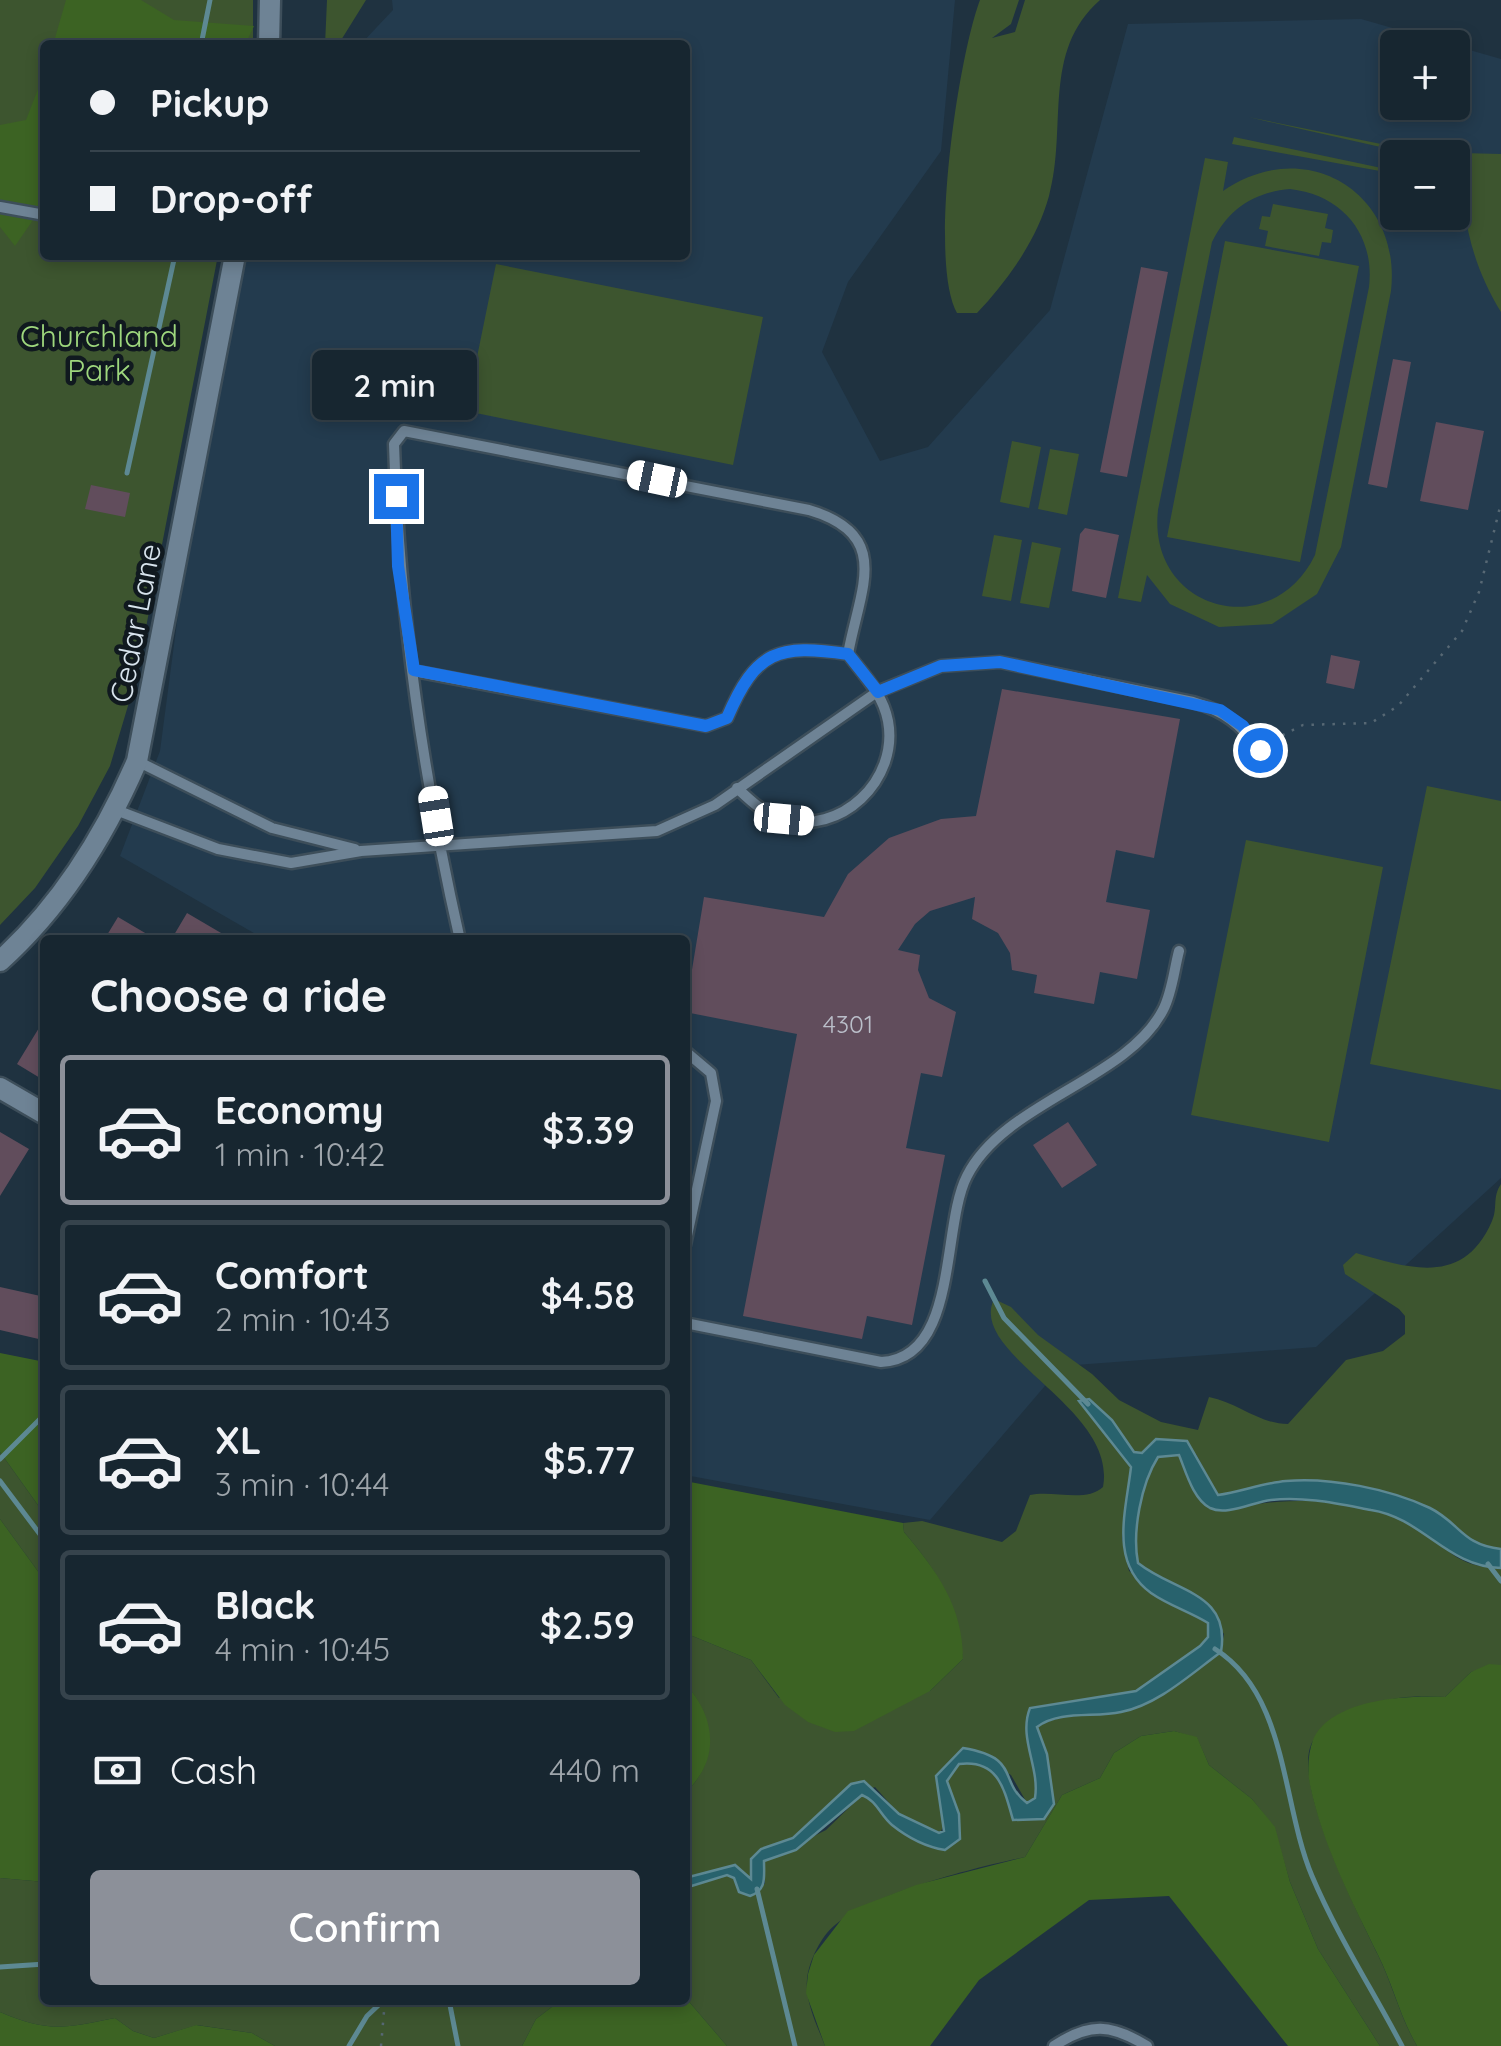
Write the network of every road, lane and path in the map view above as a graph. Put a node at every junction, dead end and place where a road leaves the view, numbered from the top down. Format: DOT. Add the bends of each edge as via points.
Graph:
graph roads {
  1 [pos="270,0"];
  2 [pos="269,40"];
  3 [pos="0,207"];
  4 [pos="40,214"];
  5 [pos="234,260"];
  6 [pos="1501,502"];
  7 [pos="848,654"];
  8 [pos="414,670"];
  9 [pos="878,692"];
  10 [pos="1260,750"];
  11 [pos="137,761"];
  12 [pos="737,788"];
  13 [pos="116,810"];
  14 [pos="440,847"];
  15 [pos="361,851"];
  16 [pos="459,935"];
  17 [pos="1179,951"];
  18 [pos="0,961"];
  19 [pos="690,1055"];
  20 [pos="0,1088"];
  21 [pos="40,1111"];
  22 [pos="690,1222"];
  23 [pos="690,1324"];
  24 [pos="385,2005"];
  25 [pos="381,2046"];
  26 [pos="1054,2046"];
  27 [pos="1147,2046"];
  1 -- 2 [label="street"];
  3 -- 4 [label="lane"];
  5 -- 11 [label="street, Cedar Lane"];
  6 -- 10 [label="path" via="1479,592 1462,630 1398,706 1371,722 1303,726"];
  7 -- 8 [label="lane" via="796,647 769,660 740,686 727,718 706,726"];
  7 -- 8 [label="lane" via="865,564 858,536 834,517 404,431 394,444 398,566"];
  7 -- 9 [label="lane"];
  8 -- 14 [label="lane"];
  9 -- 10 [label="lane" via="941,666 1000,662 1220,710"];
  9 -- 12 [label="lane"];
  9 -- 12 [label="lane" via="889,749 863,799 812,822 758,808"];
  11 -- 13 [label="street, Cedar Lane"];
  11 -- 15 [label="lane" via="272,828"];
  12 -- 14 [label="lane" via="657,831"];
  13 -- 15 [label="lane" via="218,849 291,863"];
  13 -- 18 [label="street, Cedar Lane" via="28,936"];
  14 -- 15 [label="lane"];
  14 -- 16 [label="lane"];
  17 -- 23 [label="lane" via="1164,1008 1147,1031 1008,1130 967,1175 936,1319 906,1356 881,1362"];
  19 -- 22 [label="lane" via="710,1073 716,1101"];
  20 -- 21 [label="street"];
  24 -- 25 [label="path"];
  26 -- 27 [label="lane" via="1097,2025"];
}
